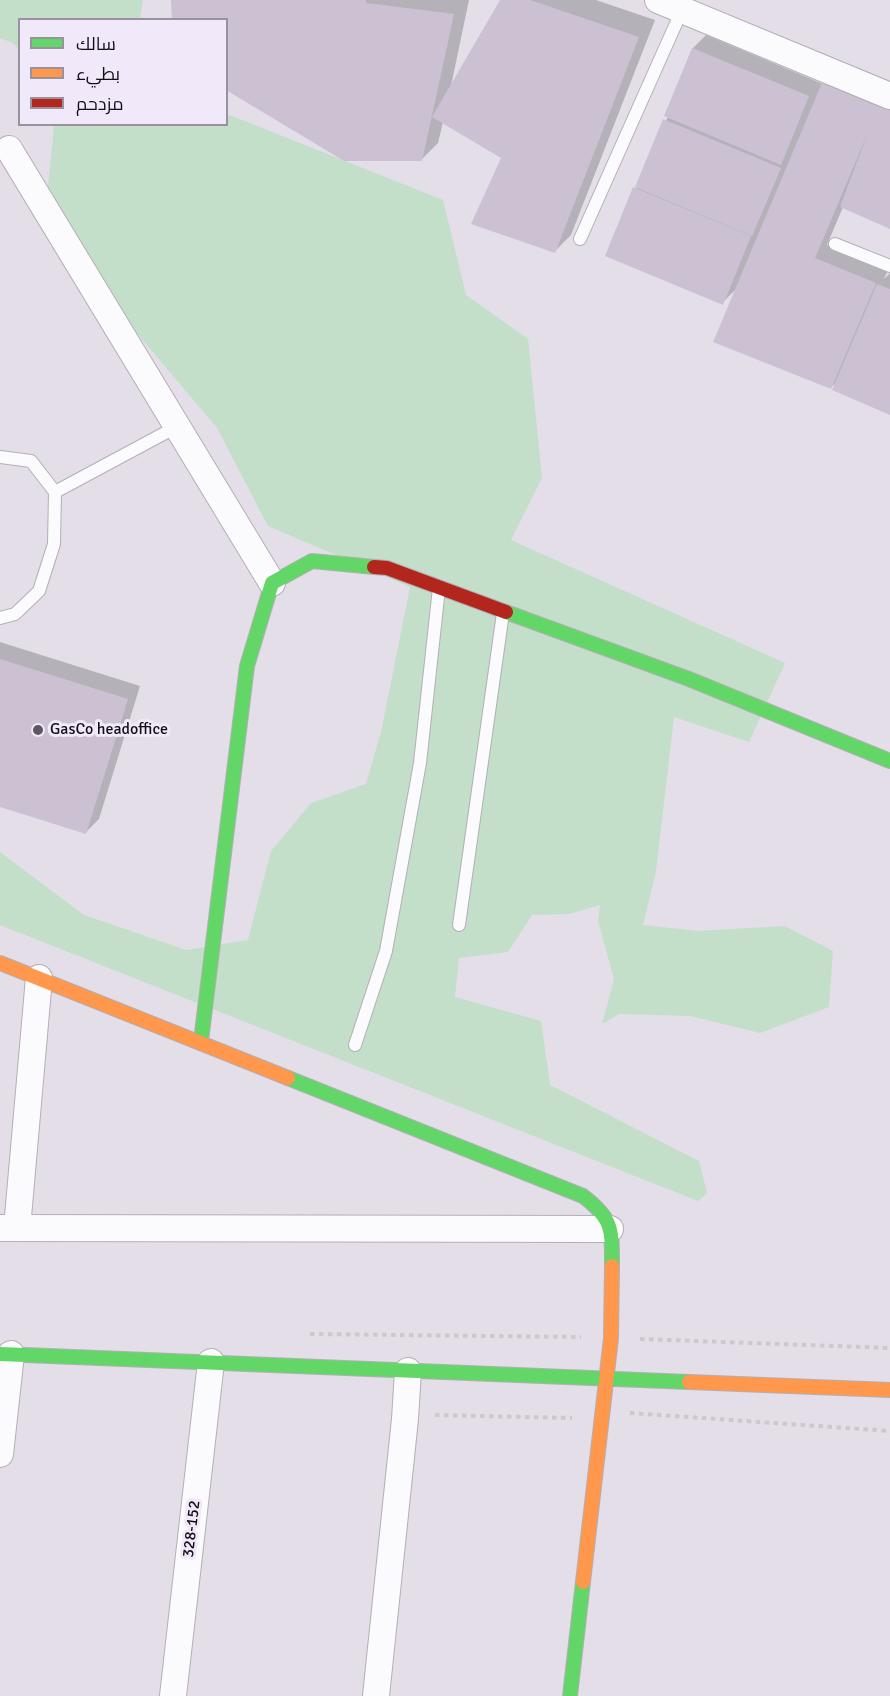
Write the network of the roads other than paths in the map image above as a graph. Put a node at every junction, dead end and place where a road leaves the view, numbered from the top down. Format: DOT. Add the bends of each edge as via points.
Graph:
graph roads {
  1 [pos="658,0"];
  2 [pos="682,10"];
  3 [pos="890,96"];
  4 [pos="9,149"];
  5 [pos="580,239"];
  6 [pos="835,244"];
  7 [pos="890,266"];
  8 [pos="178,426"];
  9 [pos="0,457"];
  10 [pos="55,492"];
  11 [pos="272,584"];
  12 [pos="440,587"];
  13 [pos="503,609"];
  14 [pos="0,618"];
  15 [pos="890,761"];
  16 [pos="459,925"];
  17 [pos="0,963"];
  18 [pos="39,978"];
  19 [pos="201,1041"];
  20 [pos="355,1045"];
  21 [pos="9,1228"];
  22 [pos="610,1229"];
  23 [pos="5,1354"];
  24 [pos="211,1362"];
  25 [pos="408,1371"];
  26 [pos="607,1379"];
  27 [pos="890,1390"];
  28 [pos="0,1454"];
  29 [pos="172,1696"];
  30 [pos="376,1696"];
  31 [pos="570,1696"];
  1 -- 2 [label="street"];
  2 -- 3 [label="street"];
  2 -- 5 [label="lane"];
  4 -- 8 [label="street"];
  6 -- 7 [label="lane"];
  8 -- 10 [label="lane"];
  8 -- 11 [label="street"];
  9 -- 10 [label="lane" via="30,461"];
  10 -- 14 [label="lane" via="54,544 39,591 15,614"];
  11 -- 12 [label="street" via="312,561 387,568"];
  11 -- 19 [label="street" via="247,666"];
  12 -- 13 [label="street"];
  12 -- 20 [label="lane" via="420,763 388,940"];
  13 -- 15 [label="street"];
  13 -- 16 [label="lane"];
  17 -- 18 [label="street"];
  18 -- 19 [label="street"];
  18 -- 21 [label="street"];
  19 -- 22 [label="street" via="583,1196 604,1212"];
  21 -- 22 [label="street"];
  22 -- 26 [label="street" via="611,1338"];
  23 -- 24 [label="street"];
  23 -- 28 [label="street"];
  24 -- 25 [label="street"];
  24 -- 29 [label="street, 328-152"];
  25 -- 26 [label="street"];
  25 -- 30 [label="street"];
  26 -- 27 [label="street"];
  26 -- 31 [label="street"];
}
